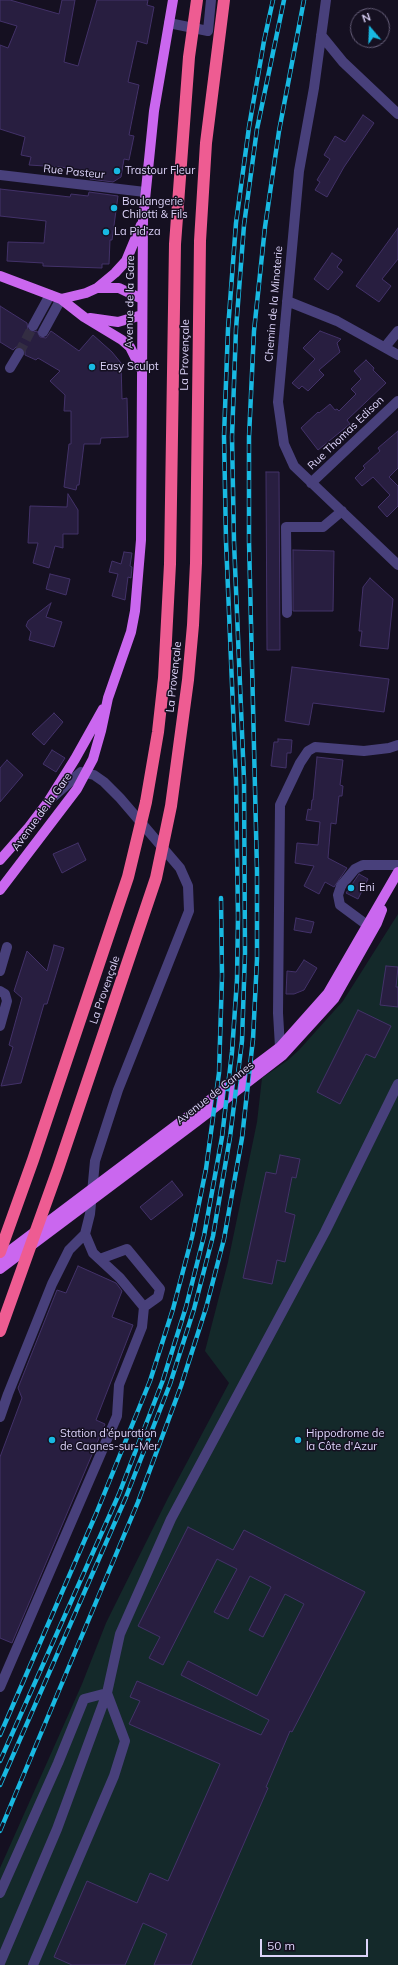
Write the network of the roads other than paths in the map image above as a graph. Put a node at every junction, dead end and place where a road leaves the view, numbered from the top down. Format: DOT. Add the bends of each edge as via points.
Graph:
graph roads {
  1 [pos="173,0"];
  2 [pos="198,0"];
  3 [pos="211,0"];
  4 [pos="224,0"];
  5 [pos="326,0"];
  6 [pos="169,23"];
  7 [pos="320,35"];
  8 [pos="398,114"];
  9 [pos="0,175"];
  10 [pos="146,192"];
  11 [pos="143,219"];
  12 [pos="0,276"];
  13 [pos="97,288"];
  14 [pos="50,295"];
  15 [pos="60,299"];
  16 [pos="142,299"];
  17 [pos="287,301"];
  18 [pos="142,315"];
  19 [pos="84,317"];
  20 [pos="34,326"];
  21 [pos="398,331"];
  22 [pos="43,332"];
  23 [pos="385,348"];
  24 [pos="19,353"];
  25 [pos="398,355"];
  26 [pos="10,368"];
  27 [pos="142,370"];
  28 [pos="398,401"];
  29 [pos="311,483"];
  30 [pos="342,511"];
  31 [pos="398,565"];
  32 [pos="286,613"];
  33 [pos="108,698"];
  34 [pos="398,745"];
  35 [pos="86,772"];
  36 [pos="48,802"];
  37 [pos="0,860"];
  38 [pos="398,865"];
  39 [pos="397,875"];
  40 [pos="390,887"];
  41 [pos="0,890"];
  42 [pos="367,925"];
  43 [pos="8,948"];
  44 [pos="0,971"];
  45 [pos="0,992"];
  46 [pos="0,1026"];
  47 [pos="282,1051"];
  48 [pos="398,1084"];
  49 [pos="85,1234"];
  50 [pos="0,1252"];
  51 [pos="0,1258"];
  52 [pos="100,1259"];
  53 [pos="0,1269"];
  54 [pos="144,1307"];
  55 [pos="0,1330"];
  56 [pos="0,1417"];
  57 [pos="0,1687"];
  58 [pos="107,1693"];
  59 [pos="0,1893"];
  60 [pos="0,1963"];
  61 [pos="33,1965"];
  1 -- 6 [label="main road, Avenue de la Gare"];
  2 -- 50 [label="highway, La Provençale" via="189,57 175,244 170,564 158,732 146,802 128,877"];
  3 -- 6 [label="street" via="208,31"];
  4 -- 55 [label="highway, La Provençale" via="206,143 200,241 193,625 171,806 153,886 58,1169"];
  5 -- 7 [label="street, Chemin de la Minoterie"];
  6 -- 10 [label="main road, Avenue de la Gare" via="154,111"];
  7 -- 8 [label="street" via="343,62"];
  7 -- 17 [label="street, Chemin de la Minoterie" via="314,88 299,171"];
  9 -- 10 [label="street, Rue Pasteur"];
  10 -- 11 [label="main road, Avenue de la Gare"];
  11 -- 13 [label="main road" via="126,261"];
  11 -- 16 [label="main road, Avenue de la Gare"];
  12 -- 14 [label="main road"];
  13 -- 15 [label="main road"];
  13 -- 16 [label="main road" via="119,288"];
  14 -- 15 [label="main road"];
  14 -- 20 [label="street"];
  15 -- 19 [label="main road"];
  15 -- 22 [label="street"];
  16 -- 18 [label="main road, Avenue de la Gare"];
  17 -- 23 [label="street" via="337,320"];
  17 -- 29 [label="street, Chemin de la Minoterie" via="278,402 284,444 294,466"];
  18 -- 19 [label="main road" via="118,322"];
  18 -- 27 [label="main road, Avenue de la Gare"];
  19 -- 27 [label="main road" via="122,340 130,348"];
  21 -- 23 [label="street"];
  23 -- 25 [label="street"];
  24 -- 26 [label="street"];
  27 -- 33 [label="main road, Avenue de la Gare" via="139,579 131,632"];
  28 -- 29 [label="street, Rue Thomas Edison"];
  29 -- 30 [label="street, Chemin de la Minoterie"];
  30 -- 31 [label="street, Chemin de la Minoterie"];
  30 -- 32 [label="street" via="323,527 286,527"];
  33 -- 35 [label="main road, Avenue de la Gare" via="102,731"];
  33 -- 36 [label="main road, Avenue de la Gare"];
  34 -- 47 [label="street" via="364,751 315,747 300,763 280,805 278,1013"];
  35 -- 36 [label="street" via="74,778"];
  35 -- 41 [label="main road, Avenue de la Gare" via="77,789"];
  35 -- 49 [label="street" via="104,782 120,798 180,868 188,886 189,911 114,1104 96,1161"];
  36 -- 37 [label="main road, Avenue de la Gare"];
  38 -- 42 [label="street" via="363,865 355,869 341,886 338,895 340,905"];
  39 -- 40 [label="main road, Avenue de Cannes"];
  40 -- 42 [label="main road, Avenue de Cannes"];
  40 -- 47 [label="main road, Avenue de Cannes" via="377,923 334,999"];
  42 -- 47 [label="main road, Avenue de Cannes" via="328,993"];
  43 -- 44 [label="street"];
  45 -- 46 [label="street" via="5,994 7,1000"];
  47 -- 51 [label="main road, Avenue de Cannes"];
  47 -- 53 [label="main road, Avenue de Cannes" via="196,1122"];
  48 -- 58 [label="street" via="324,1232 171,1519 120,1634"];
  49 -- 52 [label="street" via="93,1252"];
  49 -- 56 [label="street" via="69,1250 52,1284"];
  52 -- 54 [label="street"];
  52 -- 54 [label="street" via="127,1249 160,1289 158,1297"];
  54 -- 57 [label="street" via="142,1327 119,1385 117,1416"];
  58 -- 59 [label="street" via="84,1699"];
  58 -- 60 [label="street" via="57,1829"];
  58 -- 61 [label="street" via="125,1741 114,1776"];
}
